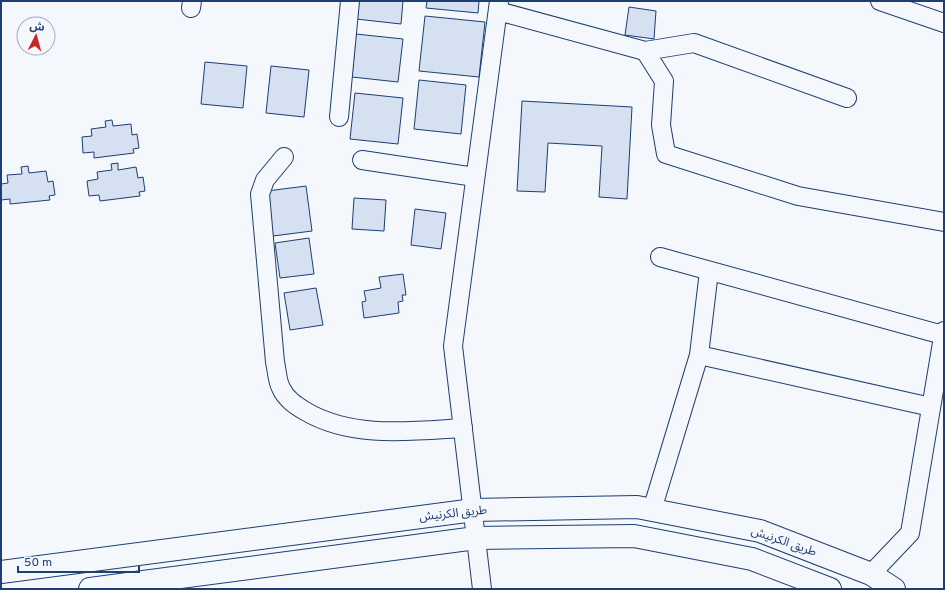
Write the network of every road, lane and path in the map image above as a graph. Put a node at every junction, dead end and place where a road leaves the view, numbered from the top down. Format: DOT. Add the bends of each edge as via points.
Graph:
graph roads {
  1 [pos="350,1"];
  2 [pos="880,1"];
  3 [pos="499,6"];
  4 [pos="944,23"];
  5 [pos="645,51"];
  6 [pos="847,98"];
  7 [pos="339,117"];
  8 [pos="284,157"];
  9 [pos="362,160"];
  10 [pos="475,177"];
  11 [pos="944,222"];
  12 [pos="660,257"];
  13 [pos="709,271"];
  14 [pos="944,333"];
  15 [pos="699,354"];
  16 [pos="931,407"];
  17 [pos="463,428"];
  18 [pos="474,510"];
  19 [pos="652,510"];
  20 [pos="476,538"];
  21 [pos="1,572"];
  22 [pos="870,574"];
  23 [pos="90,589"];
  24 [pos="482,589"];
  25 [pos="830,589"];
  26 [pos="894,589"];
  1 -- 7 [label="street"];
  2 -- 4 [label="street"];
  3 -- 5 [label="street"];
  3 -- 10 [label="street"];
  5 -- 6 [label="street" via="694,43"];
  5 -- 11 [label="street" via="664,81 661,125 666,154 798,196"];
  8 -- 17 [label="street" via="265,180 260,194 276,362 281,388 292,403 312,415 350,427 384,431"];
  9 -- 10 [label="street"];
  10 -- 17 [label="street" via="453,346"];
  12 -- 13 [label="street"];
  13 -- 14 [label="street"];
  13 -- 15 [label="street"];
  14 -- 16 [label="street"];
  15 -- 16 [label="street"];
  15 -- 19 [label="street"];
  16 -- 22 [label="street" via="910,533"];
  17 -- 18 [label="street"];
  18 -- 19 [label="main road, طريق الكرنيش" via="637,507"];
  18 -- 20 [label="street"];
  18 -- 21 [label="main road, طريق الكرنيش"];
  19 -- 22 [label="main road, طريق الكرنيش" via="760,531"];
  20 -- 23 [label="main road"];
  20 -- 24 [label="street"];
  20 -- 25 [label="main road" via="634,536 752,559"];
  22 -- 26 [label="main road, طريق الكرنيش"];
}
